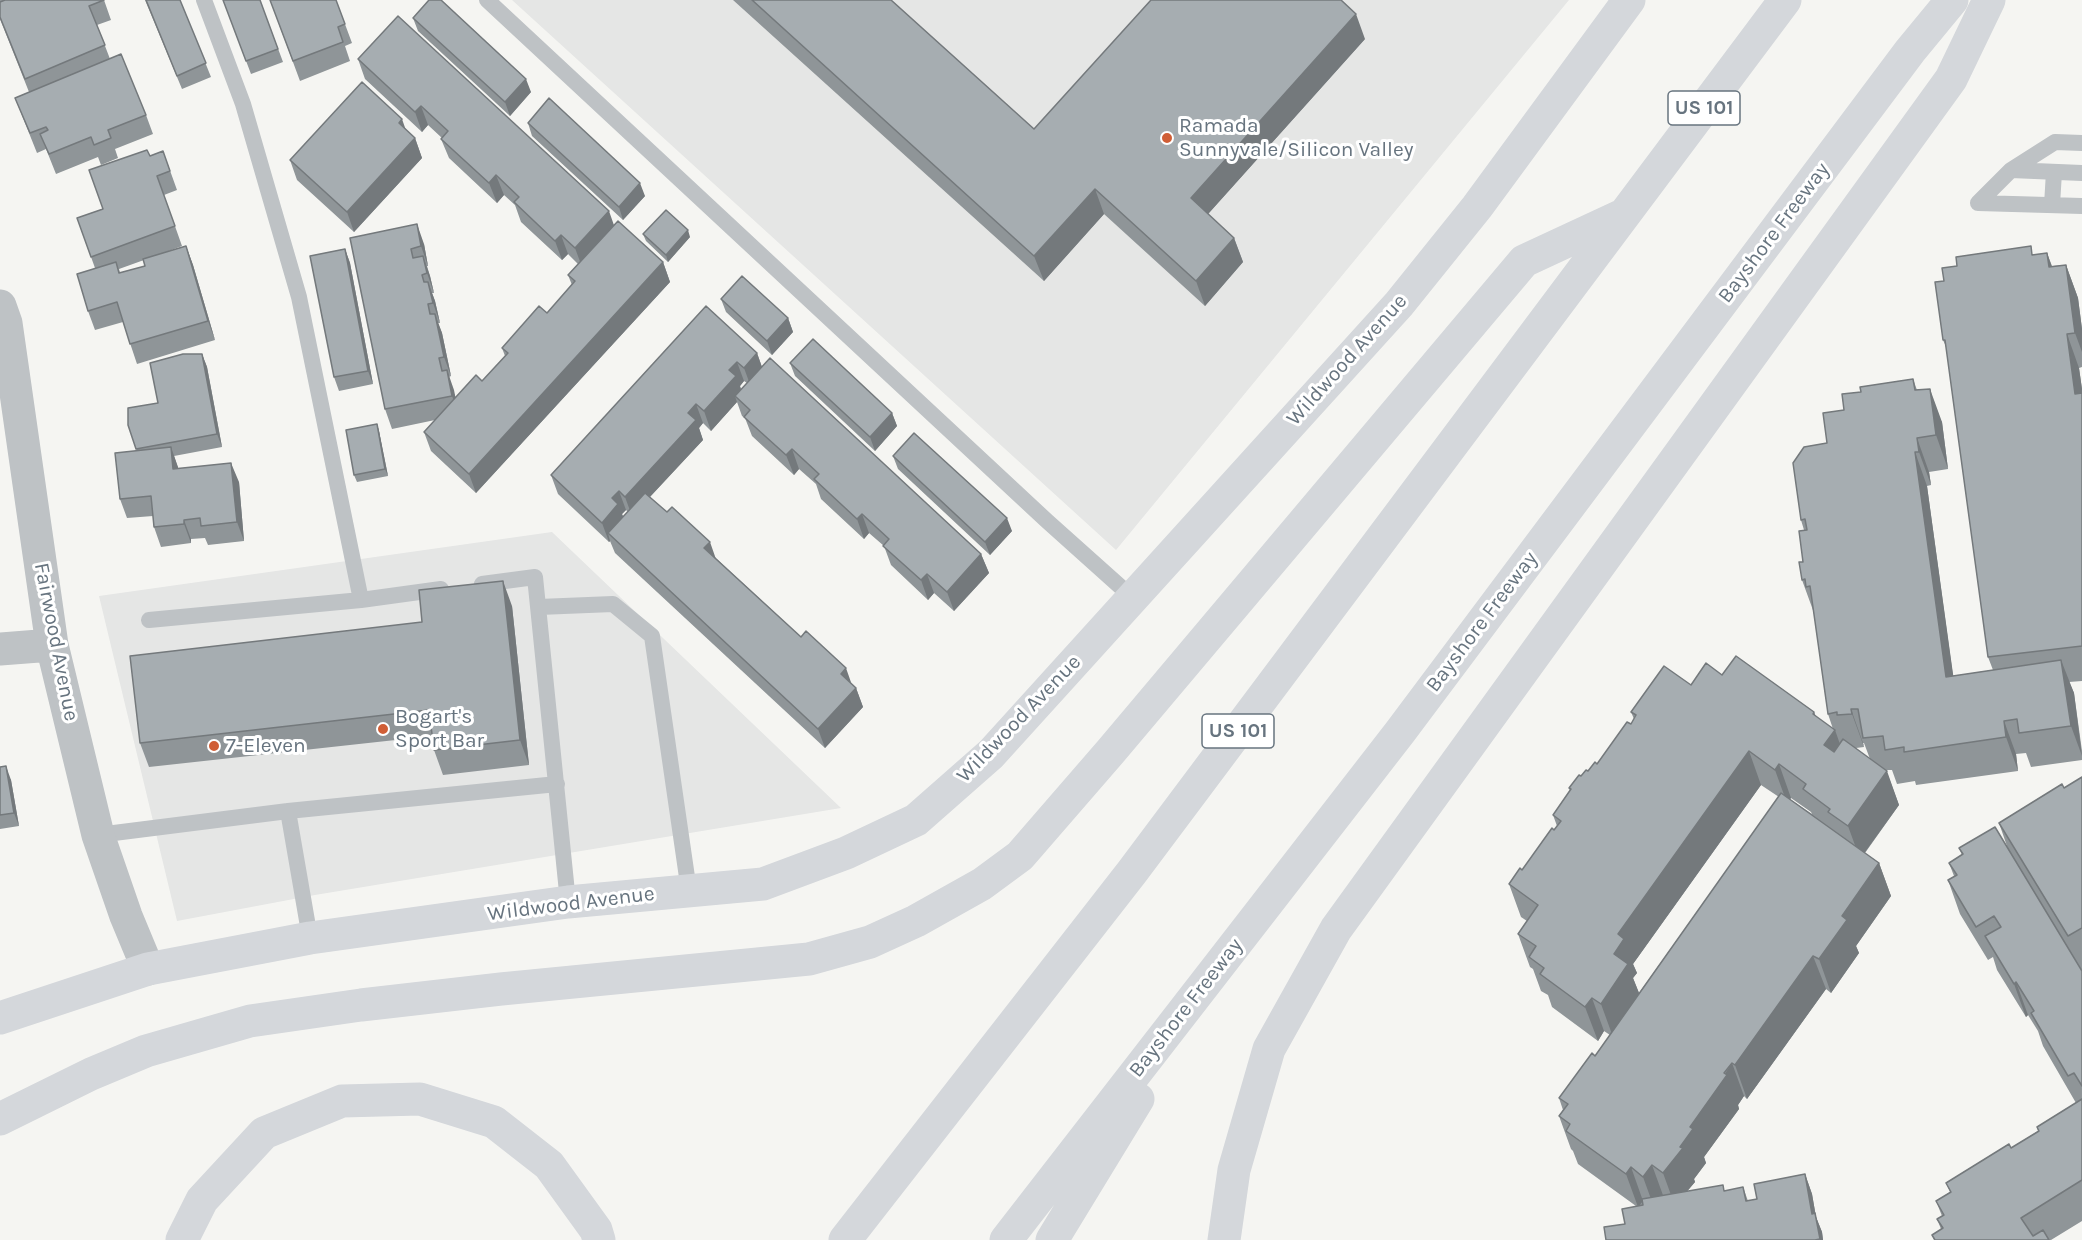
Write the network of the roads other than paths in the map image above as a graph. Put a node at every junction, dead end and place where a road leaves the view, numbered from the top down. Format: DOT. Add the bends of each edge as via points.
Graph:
graph roads {
  1 [pos="204,0"];
  2 [pos="487,0"];
  3 [pos="1629,0"];
  4 [pos="1785,0"];
  5 [pos="1952,0"];
  6 [pos="1989,0"];
  7 [pos="2082,143"];
  8 [pos="2011,170"];
  9 [pos="2054,172"];
  10 [pos="2082,173"];
  11 [pos="2052,205"];
  12 [pos="2082,206"];
  13 [pos="1623,215"];
  14 [pos="0,306"];
  15 [pos="1133,598"];
  16 [pos="361,600"];
  17 [pos="539,607"];
  18 [pos="149,620"];
  19 [pos="52,645"];
  20 [pos="0,649"];
  21 [pos="557,784"];
  22 [pos="288,811"];
  23 [pos="98,835"];
  24 [pos="688,891"];
  25 [pos="568,902"];
  26 [pos="309,938"];
  27 [pos="1222,962"];
  28 [pos="148,969"];
  29 [pos="0,1018"];
  30 [pos="0,1119"];
  31 [pos="182,1240"];
  32 [pos="598,1240"];
  33 [pos="845,1240"];
  34 [pos="1006,1240"];
  35 [pos="1052,1240"];
  36 [pos="1224,1240"];
  1 -- 16 [label="lane" via="243,104 299,297"];
  2 -- 15 [label="lane"];
  3 -- 15 [label="main road, Wildwood Avenue" via="1477,207 1399,304"];
  4 -- 13 [label="main road, US 101"];
  5 -- 27 [label="main road, Bayshore Freeway"];
  6 -- 36 [label="main road" via="1951,79 1336,928 1269,1049 1234,1170"];
  7 -- 8 [label="lane" via="2055,142"];
  8 -- 9 [label="lane"];
  8 -- 11 [label="lane" via="1978,203"];
  9 -- 10 [label="lane"];
  9 -- 11 [label="lane"];
  11 -- 12 [label="lane"];
  13 -- 30 [label="main road" via="1524,261 1020,856 935,911 870,942 809,959 477,992 250,1021 146,1051"];
  13 -- 33 [label="main road, US 101" via="1132,872"];
  14 -- 19 [label="street, Fairwood Avenue" via="6,323"];
  15 -- 24 [label="main road, Wildwood Avenue" via="991,754 916,820 846,853 763,884"];
  16 -- 17 [label="lane" via="535,577"];
  16 -- 18 [label="lane"];
  17 -- 21 [label="lane"];
  17 -- 24 [label="lane" via="613,604 652,636"];
  19 -- 20 [label="street"];
  19 -- 23 [label="street, Fairwood Avenue"];
  21 -- 22 [label="lane"];
  21 -- 25 [label="lane"];
  22 -- 23 [label="lane"];
  22 -- 26 [label="lane"];
  23 -- 28 [label="street, Fairwood Avenue"];
  24 -- 25 [label="main road, Wildwood Avenue"];
  25 -- 26 [label="main road, Wildwood Avenue"];
  26 -- 28 [label="main road, Wildwood Avenue"];
  27 -- 34 [label="main road, Bayshore Freeway"];
  27 -- 35 [label="main road"];
  28 -- 29 [label="main road, Wildwood Avenue"];
  31 -- 32 [label="main road" via="202,1200 264,1133 342,1101 420,1099 494,1122 549,1165 596,1230"];
}
